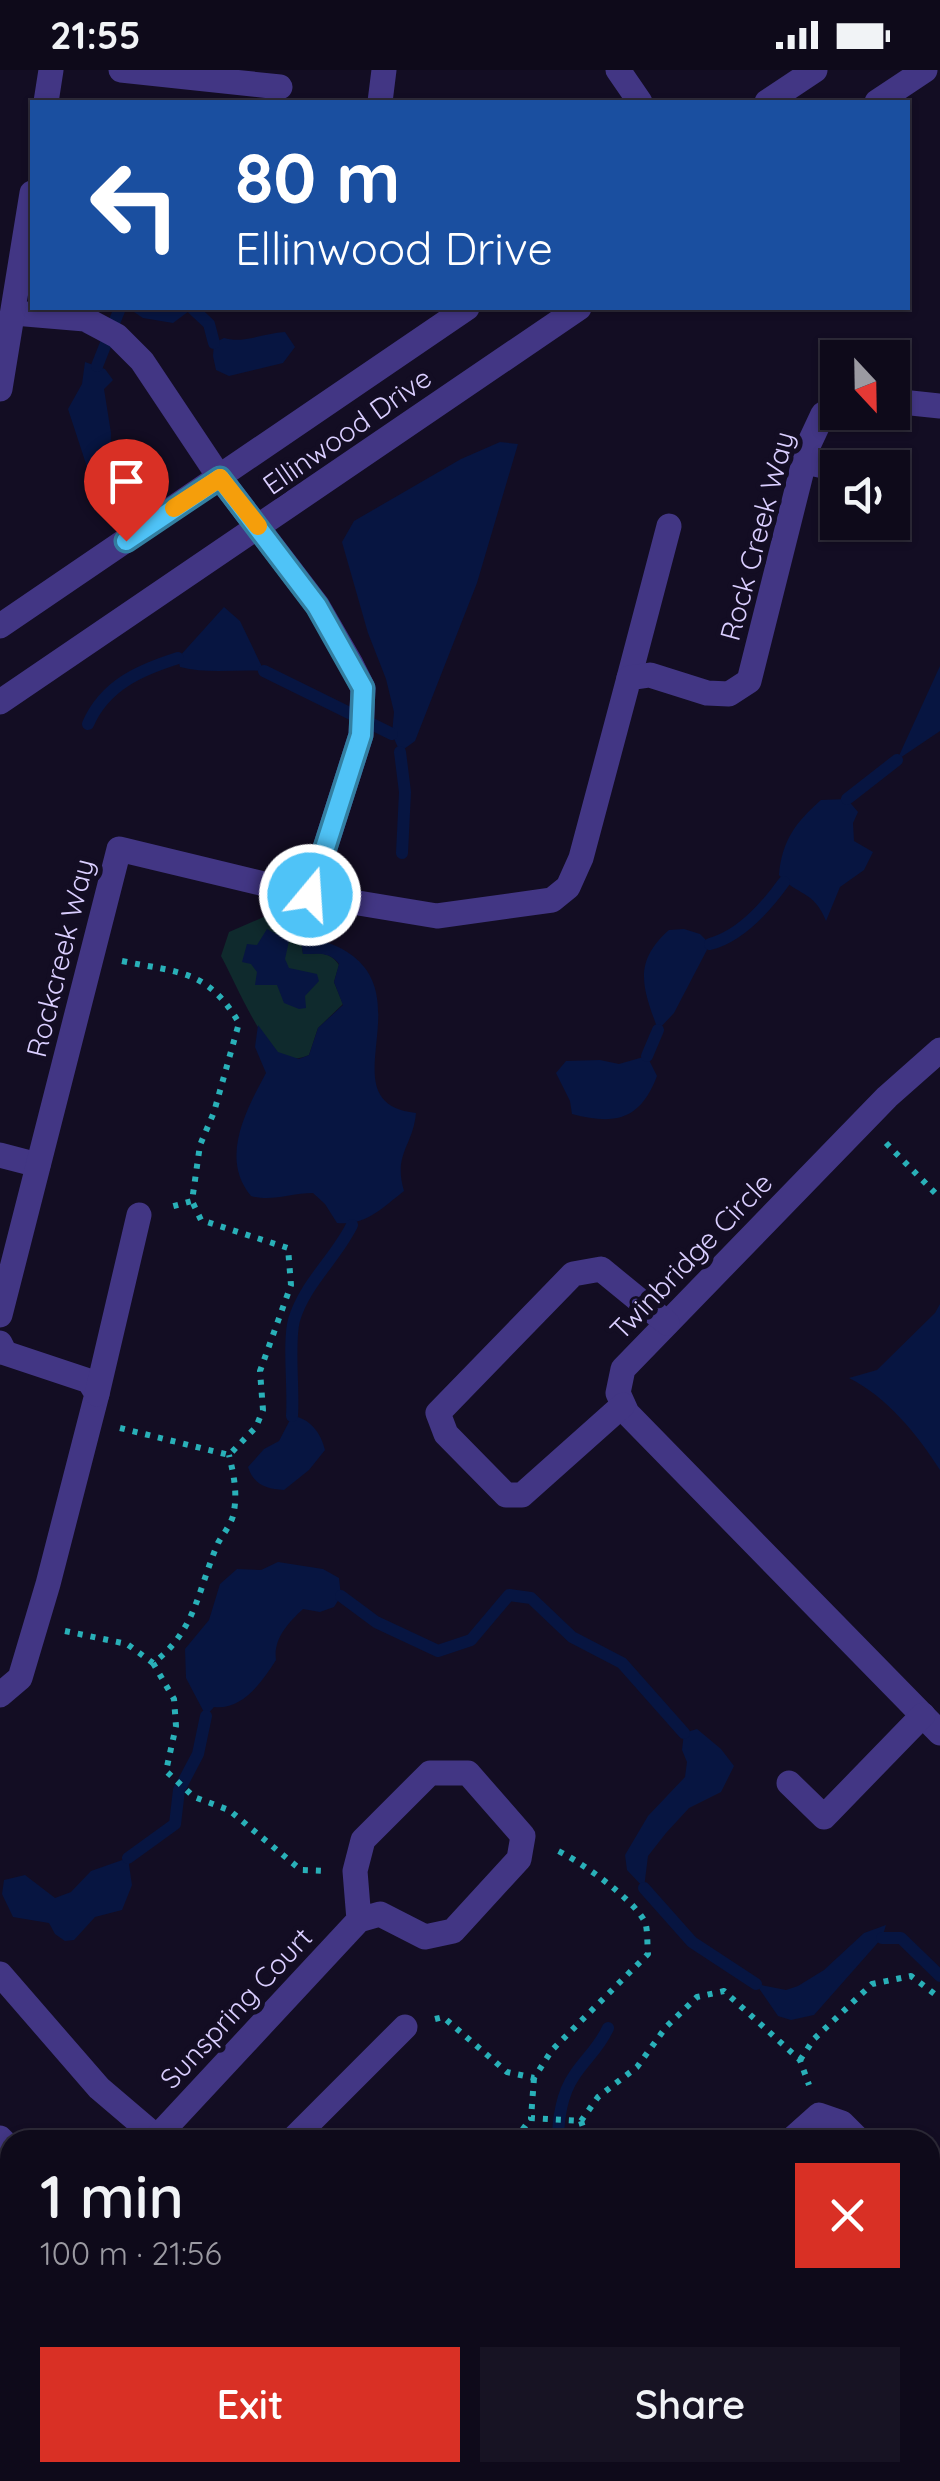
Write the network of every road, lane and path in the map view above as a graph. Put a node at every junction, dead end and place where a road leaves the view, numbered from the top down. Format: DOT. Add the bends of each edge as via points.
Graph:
graph roads {
  1 [pos="51,70"];
  2 [pos="121,70"];
  3 [pos="384,70"];
  4 [pos="618,70"];
  5 [pos="815,70"];
  6 [pos="925,70"];
  7 [pos="204,78"];
  8 [pos="281,87"];
  9 [pos="46,100"];
  10 [pos="380,100"];
  11 [pos="639,100"];
  12 [pos="770,100"];
  13 [pos="880,100"];
  14 [pos="30,206"];
  15 [pos="464,310"];
  16 [pos="575,310"];
  17 [pos="14,313"];
  18 [pos="0,389"];
  19 [pos="910,402"];
  20 [pos="940,406"];
  21 [pos="820,422"];
  22 [pos="805,462"];
  23 [pos="820,465"];
  24 [pos="220,478"];
  25 [pos="669,526"];
  26 [pos="259,528"];
  27 [pos="0,626"];
  28 [pos="629,678"];
  29 [pos="0,702"];
  30 [pos="310,895"];
  31 [pos="92,955"];
  32 [pos="940,1050"];
  33 [pos="864,1121"];
  34 [pos="0,1155"];
  35 [pos="38,1165"];
  36 [pos="940,1198"];
  37 [pos="192,1202"];
  38 [pos="140,1216"];
  39 [pos="0,1315"];
  40 [pos="667,1323"];
  41 [pos="0,1344"];
  42 [pos="97,1394"];
  43 [pos="624,1404"];
  44 [pos="90,1420"];
  45 [pos="229,1455"];
  46 [pos="36,1624"];
  47 [pos="153,1663"];
  48 [pos="0,1695"];
  49 [pos="931,1724"];
  50 [pos="788,1784"];
  51 [pos="523,1836"];
  52 [pos="355,1872"];
  53 [pos="358,1920"];
  54 [pos="0,1974"];
  55 [pos="940,1998"];
  56 [pos="405,2027"];
  57 [pos="800,2060"];
  58 [pos="534,2078"];
  59 [pos="820,2115"];
  60 [pos="531,2118"];
  61 [pos="581,2121"];
  62 [pos="149,2130"];
  63 [pos="166,2130"];
  64 [pos="302,2130"];
  65 [pos="523,2130"];
  66 [pos="584,2130"];
  67 [pos="803,2130"];
  68 [pos="850,2130"];
  1 -- 9 [label="street"];
  2 -- 7 [label="street"];
  3 -- 10 [label="street"];
  4 -- 11 [label="street"];
  5 -- 12 [label="street"];
  6 -- 13 [label="street"];
  7 -- 8 [label="street"];
  14 -- 17 [label="street"];
  15 -- 24 [label="street, Ellinwood Drive"];
  16 -- 26 [label="street, Ellinwood Drive"];
  17 -- 18 [label="street"];
  17 -- 24 [label="street" via="85,319 117,336"];
  19 -- 20 [label="street"];
  21 -- 22 [label="street, Rock Creek Way"];
  22 -- 23 [label="street"];
  22 -- 28 [label="street, Rock Creek Way" via="749,680 729,694 650,675"];
  24 -- 26 [label="street"];
  24 -- 27 [label="street, Ellinwood Drive"];
  25 -- 28 [label="street"];
  26 -- 29 [label="street, Ellinwood Drive"];
  26 -- 30 [label="street" via="317,606 363,688 361,735"];
  28 -- 30 [label="street" via="580,858 568,887 552,900 436,916"];
  30 -- 31 [label="street, Rockcreek Way" via="119,849"];
  31 -- 35 [label="street, Rockcreek Way"];
  31 -- 37 [label="path" via="199,978 224,999 238,1024 200,1145"];
  32 -- 33 [label="street, Twinbridge Circle"];
  33 -- 36 [label="path"];
  33 -- 40 [label="street, Twinbridge Circle"];
  34 -- 35 [label="street"];
  35 -- 39 [label="street, Rockcreek Way"];
  37 -- 38 [label="path"];
  37 -- 45 [label="path" via="201,1220 288,1248 290,1284 260,1371 263,1410"];
  38 -- 42 [label="street"];
  40 -- 43 [label="street, Twinbridge Circle" via="623,1369 618,1394"];
  40 -- 43 [label="street" via="601,1269 573,1274 438,1413 446,1434 506,1495 522,1495"];
  41 -- 42 [label="street" via="5,1353 89,1381"];
  42 -- 44 [label="street"];
  43 -- 49 [label="street"];
  44 -- 45 [label="path"];
  44 -- 46 [label="street"];
  45 -- 47 [label="path" via="236,1484 232,1519 189,1625"];
  46 -- 47 [label="path" via="127,1644"];
  46 -- 48 [label="street" via="20,1678"];
  47 -- 52 [label="path" via="174,1699 176,1726 166,1770 194,1797 229,1810 301,1870"];
  49 -- 50 [label="street" via="824,1817"];
  51 -- 52 [label="street" via="468,1774 430,1773 364,1840"];
  51 -- 53 [label="street" via="519,1859 453,1931 425,1937 380,1914"];
  51 -- 58 [label="path" via="577,1858 618,1893 645,1922 648,1954 552,2050"];
  52 -- 53 [label="street"];
  53 -- 63 [label="street, Sunspring Court"];
  54 -- 62 [label="street" via="99,2088"];
  55 -- 57 [label="path" via="911,1976 872,1984"];
  56 -- 58 [label="path" via="442,2017 508,2072"];
  56 -- 64 [label="street"];
  57 -- 59 [label="path"];
  57 -- 61 [label="path" via="724,1990 696,1998"];
  58 -- 60 [label="path"];
  59 -- 67 [label="street"];
  59 -- 68 [label="street"];
  60 -- 61 [label="path"];
  60 -- 65 [label="path"];
  61 -- 66 [label="path"];
}
